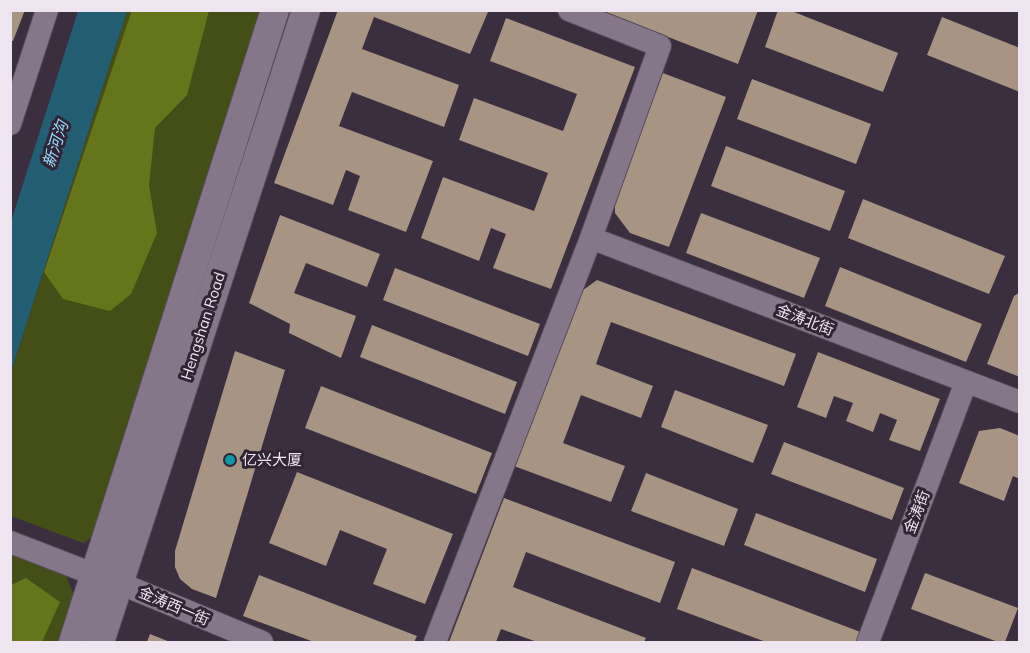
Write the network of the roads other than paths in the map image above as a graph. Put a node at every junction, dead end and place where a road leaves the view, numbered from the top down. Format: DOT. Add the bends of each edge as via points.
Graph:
graph roads {
  1 [pos="47,10"];
  2 [pos="275,10"];
  3 [pos="306,10"];
  4 [pos="569,10"];
  5 [pos="10,124"];
  6 [pos="591,238"];
  7 [pos="966,382"];
  8 [pos="1020,402"];
  9 [pos="10,542"];
  10 [pos="106,579"];
  11 [pos="73,642"];
  12 [pos="100,642"];
  13 [pos="262,642"];
  14 [pos="435,642"];
  15 [pos="868,642"];
  1 -- 5 [label="street"];
  2 -- 10 [label="street, Hengshan Road"];
  3 -- 10 [label="street, Hengshan Road"];
  4 -- 6 [label="street" via="660,46"];
  6 -- 7 [label="street, 金涛北街"];
  6 -- 14 [label="street"];
  7 -- 8 [label="street, 金涛北街"];
  7 -- 15 [label="street, 金涛街"];
  9 -- 10 [label="street, 金涛西一街"];
  10 -- 11 [label="street, Hengshan Road"];
  10 -- 12 [label="street, Hengshan Road"];
  10 -- 13 [label="street, 金涛西一街"];
}
